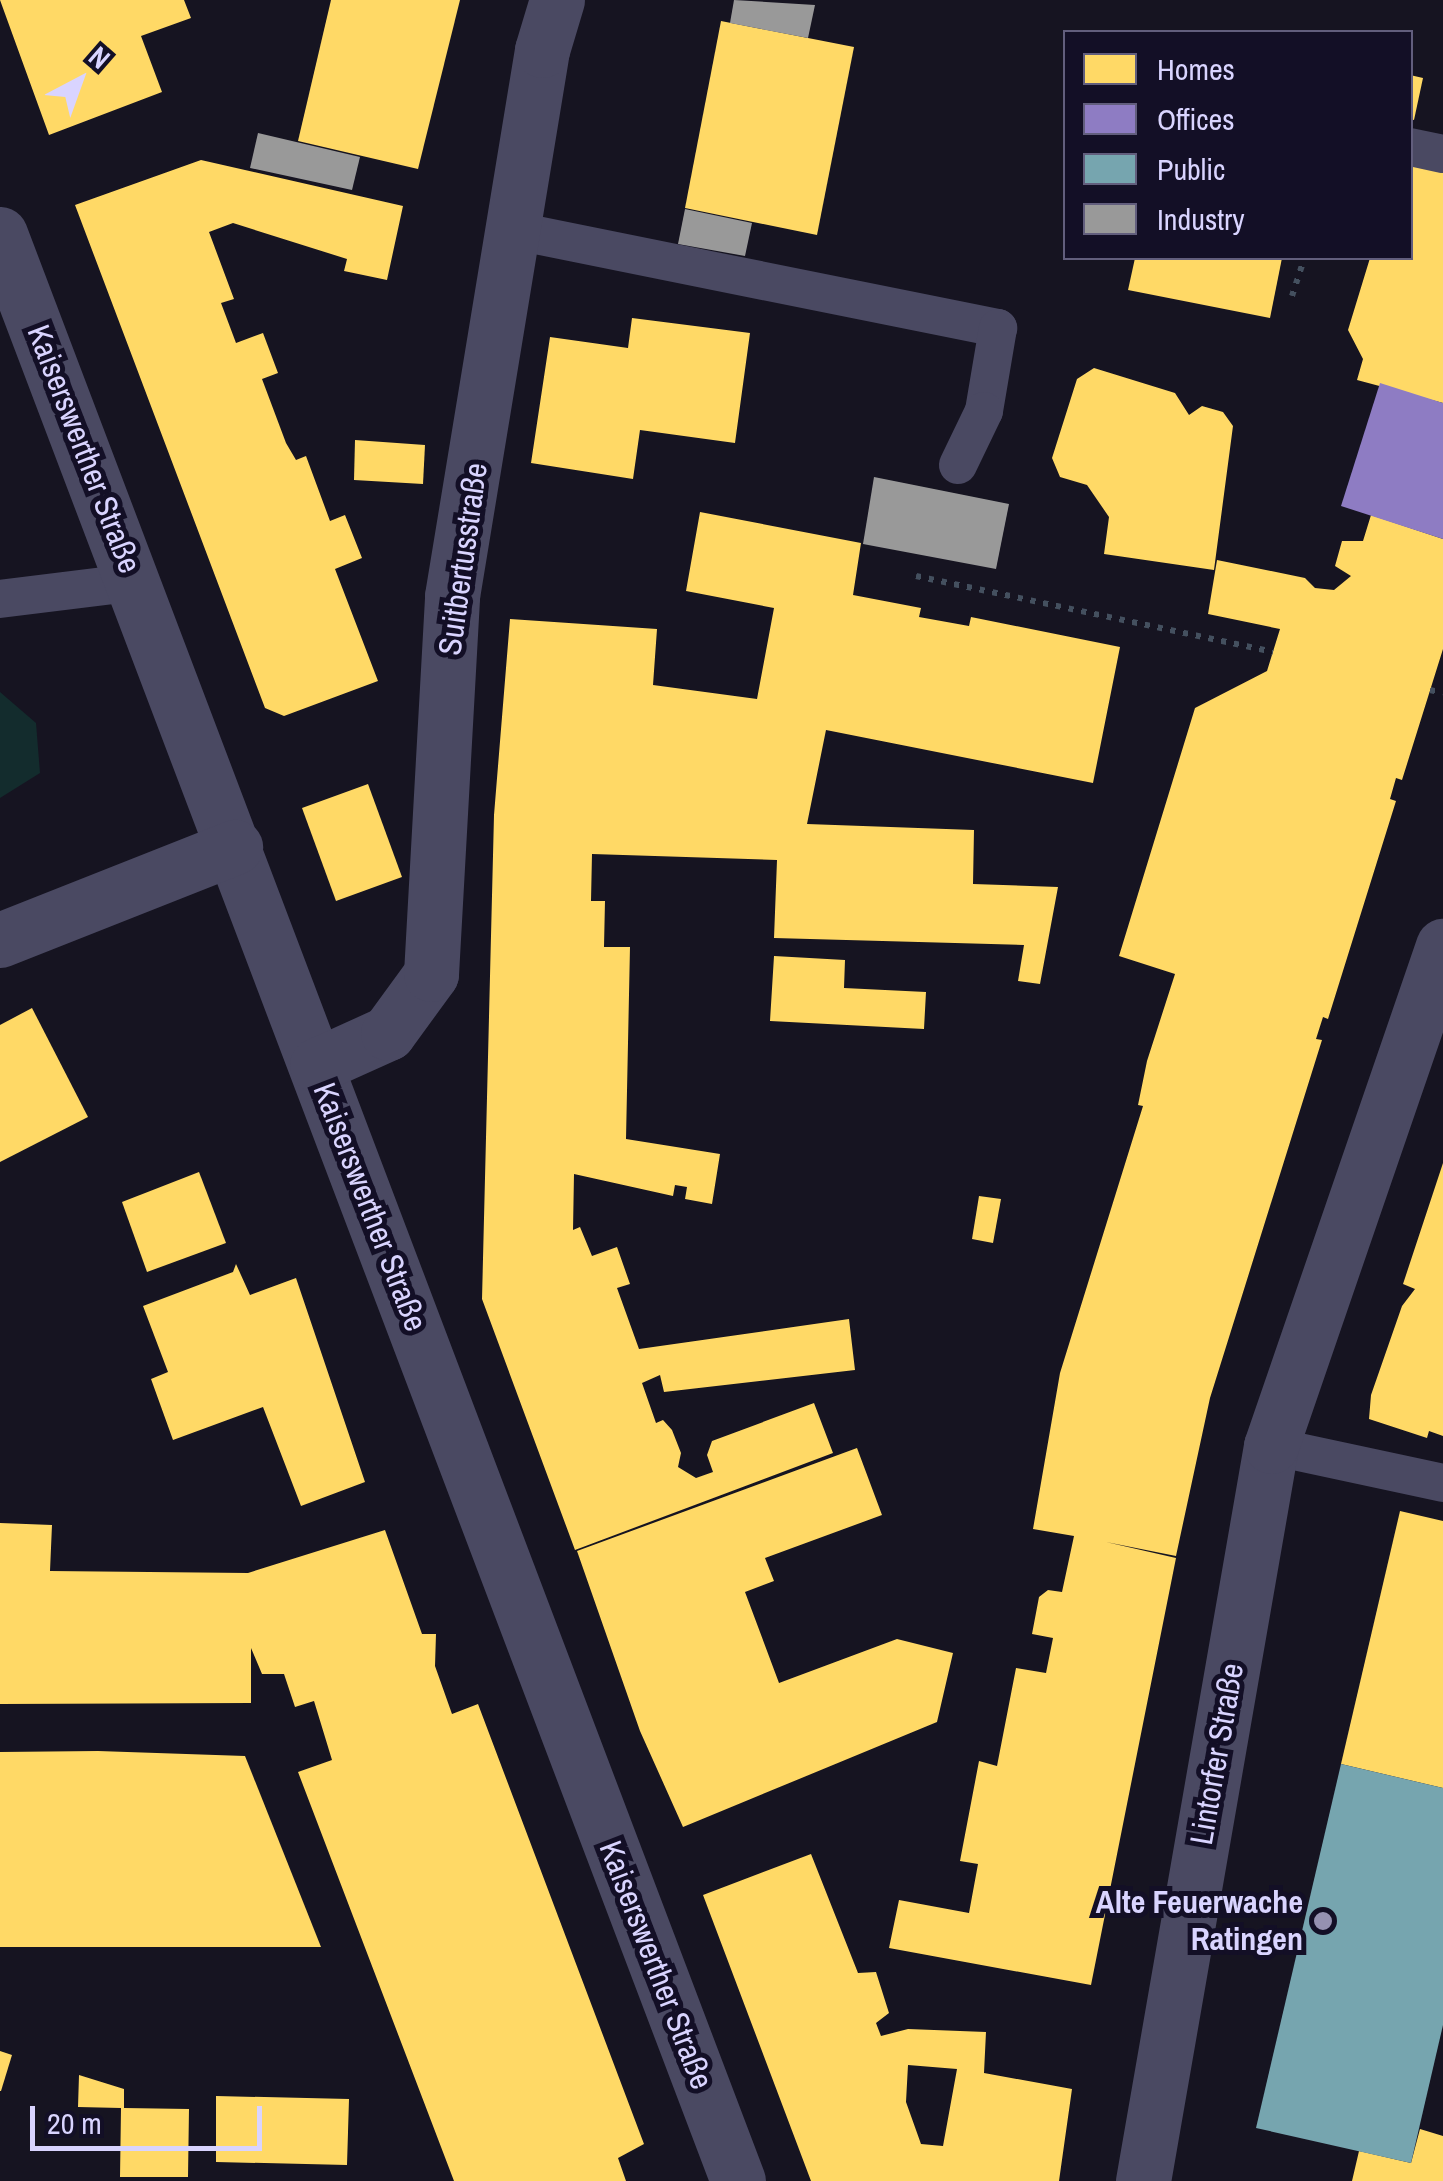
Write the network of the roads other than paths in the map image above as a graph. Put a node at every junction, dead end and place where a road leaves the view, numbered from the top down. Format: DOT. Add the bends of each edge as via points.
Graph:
graph roads {
  1 [pos="557,0"];
  2 [pos="1413,148"];
  3 [pos="1443,154"];
  4 [pos="516,231"];
  5 [pos="0,234"];
  6 [pos="958,465"];
  7 [pos="136,582"];
  8 [pos="0,599"];
  9 [pos="235,847"];
  10 [pos="0,940"];
  11 [pos="1443,946"];
  12 [pos="317,1065"];
  13 [pos="1271,1446"];
  14 [pos="1443,1483"];
  15 [pos="738,2181"];
  16 [pos="1143,2181"];
  1 -- 4 [label="street, Suitbertusstraße" via="542,50"];
  2 -- 3 [label="lane"];
  4 -- 6 [label="lane" via="998,328 984,410"];
  4 -- 12 [label="street, Suitbertusstraße" via="452,596 431,974 388,1033"];
  5 -- 7 [label="street, Kaiserswerther Straße"];
  7 -- 8 [label="lane"];
  7 -- 9 [label="street, Kaiserswerther Straße"];
  9 -- 10 [label="street"];
  9 -- 12 [label="street, Kaiserswerther Straße"];
  11 -- 13 [label="street, Lintorfer Straße"];
  12 -- 15 [label="street, Kaiserswerther Straße"];
  13 -- 14 [label="lane"];
  13 -- 16 [label="street, Lintorfer Straße"];
}
